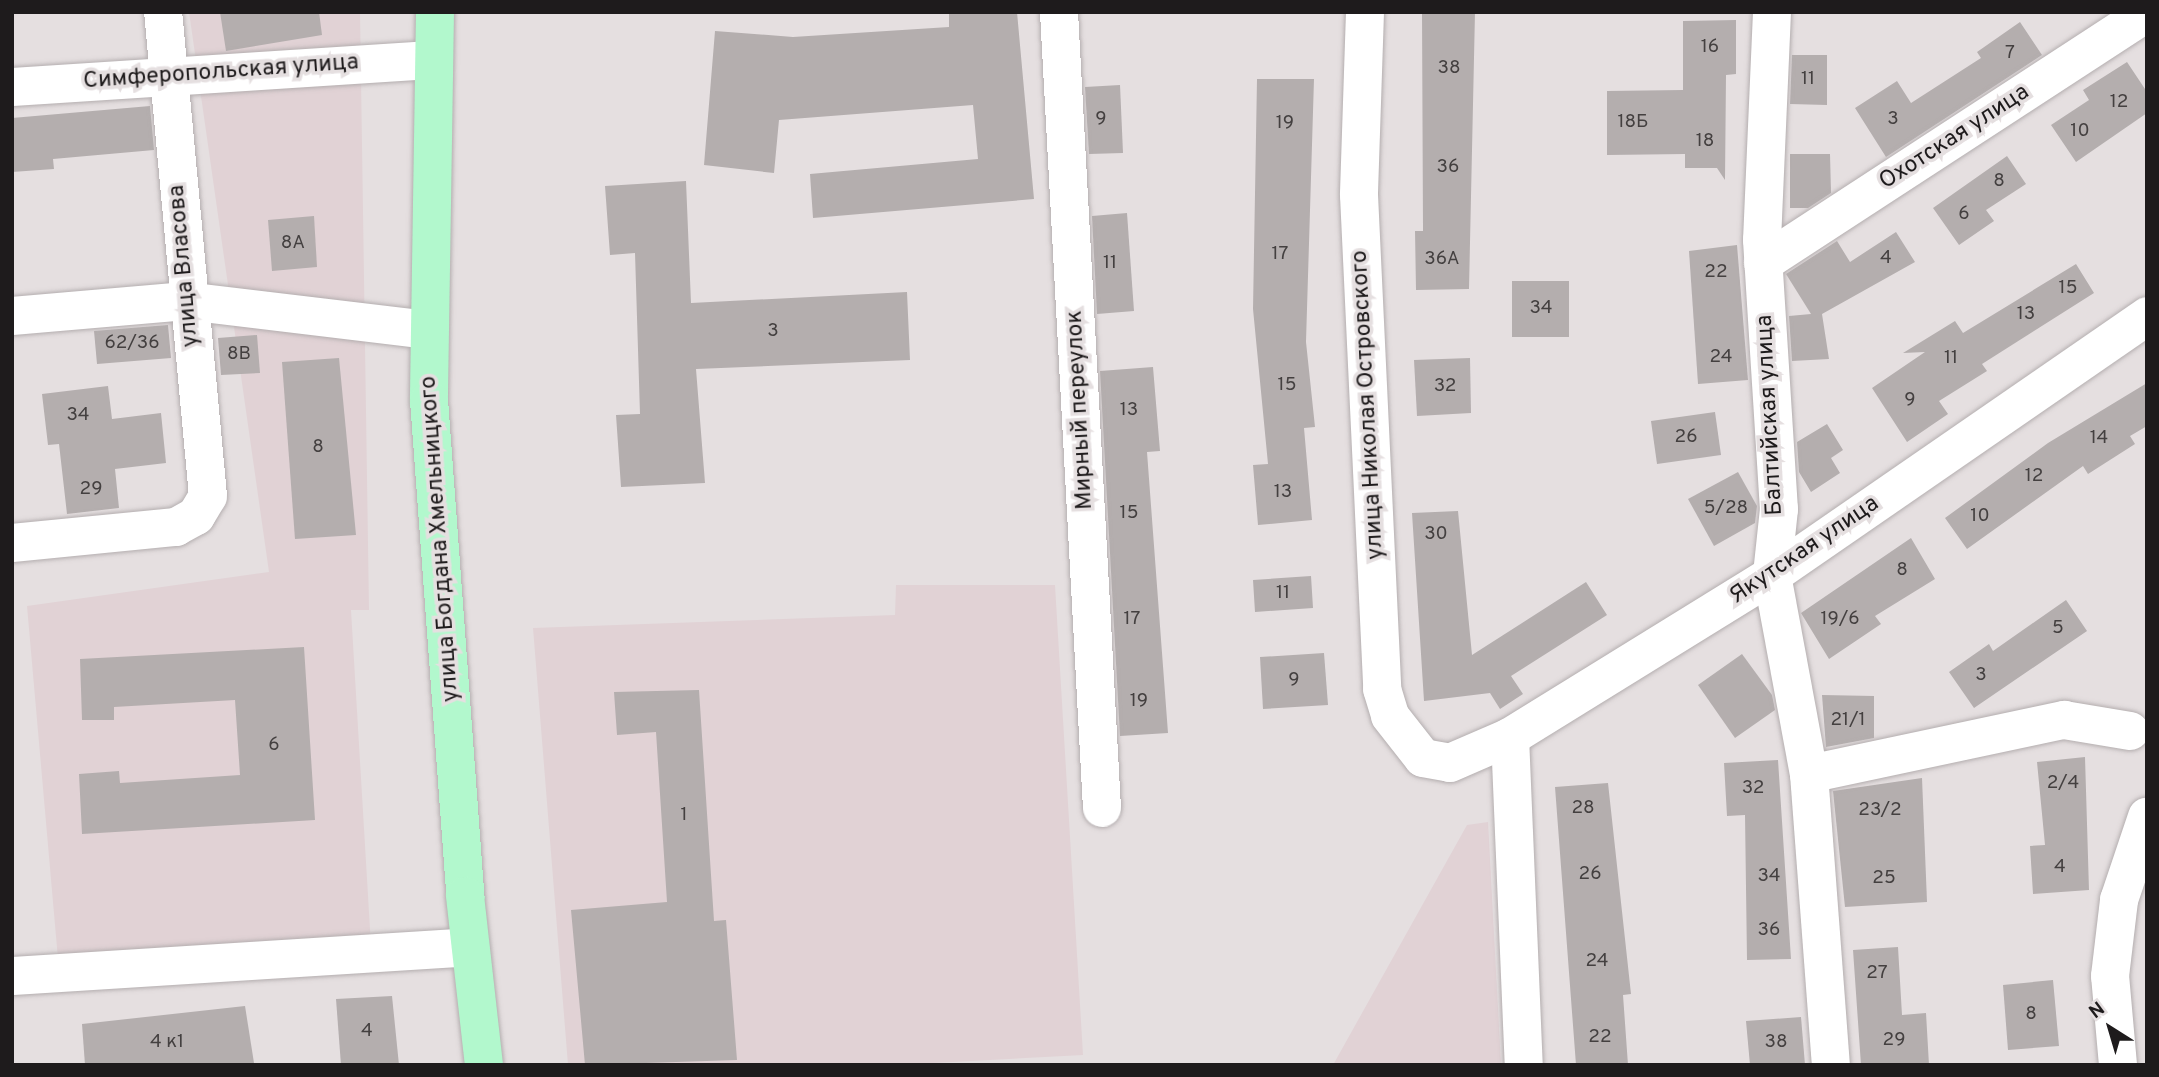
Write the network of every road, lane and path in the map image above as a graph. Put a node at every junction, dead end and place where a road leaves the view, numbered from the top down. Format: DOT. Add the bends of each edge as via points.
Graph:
graph roads {
  1 [pos="163,12"];
  2 [pos="435,12"];
  3 [pos="1059,12"];
  4 [pos="1365,12"];
  5 [pos="1772,12"];
  6 [pos="2147,13"];
  7 [pos="431,60"];
  8 [pos="171,76"];
  9 [pos="12,87"];
  10 [pos="1763,263"];
  11 [pos="186,301"];
  12 [pos="12,316"];
  13 [pos="2147,316"];
  14 [pos="429,330"];
  15 [pos="12,543"];
  16 [pos="1772,575"];
  17 [pos="2141,735"];
  18 [pos="1510,737"];
  19 [pos="1450,763"];
  20 [pos="1809,774"];
  21 [pos="1102,808"];
  22 [pos="2147,817"];
  23 [pos="470,947"];
  24 [pos="12,974"];
  25 [pos="12,999"];
  26 [pos="484,1065"];
  27 [pos="1524,1065"];
  28 [pos="1831,1065"];
  29 [pos="2118,1065"];
  1 -- 8 [label="street, улица Власова"];
  2 -- 7 [label="main road, улица Богдана Хмельницкого"];
  3 -- 21 [label="street, Мирный переулок"];
  4 -- 19 [label="street, улица Николая Островского" via="1359,195 1382,689 1404,740 1423,758"];
  5 -- 10 [label="street, Балтийская улица"];
  6 -- 10 [label="street, Охотская улица"];
  7 -- 8 [label="street, Симферопольская улица"];
  7 -- 14 [label="main road, улица Богдана Хмельницкого"];
  8 -- 9 [label="street, Симферопольская улица"];
  8 -- 11 [label="street, улица Власова"];
  10 -- 16 [label="street, Балтийская улица" via="1779,509"];
  11 -- 12 [label="street"];
  11 -- 14 [label="street"];
  11 -- 15 [label="street, улица Власова" via="208,496 196,516 176,527"];
  13 -- 16 [label="street, Якутская улица"];
  14 -- 23 [label="main road, улица Богдана Хмельницкого"];
  16 -- 18 [label="street, Якутская улица"];
  16 -- 20 [label="street, Балтийская улица"];
  17 -- 20 [label="street" via="2064,720"];
  18 -- 19 [label="street, Якутская улица"];
  18 -- 27 [label="street"];
  20 -- 28 [label="street, Балтийская улица"];
  22 -- 29 [label="street" via="2119,900 2110,976"];
  23 -- 24 [label="street"];
  23 -- 26 [label="main road, улица Богдана Хмельницкого"];
  24 -- 25 [label="street"];
}
